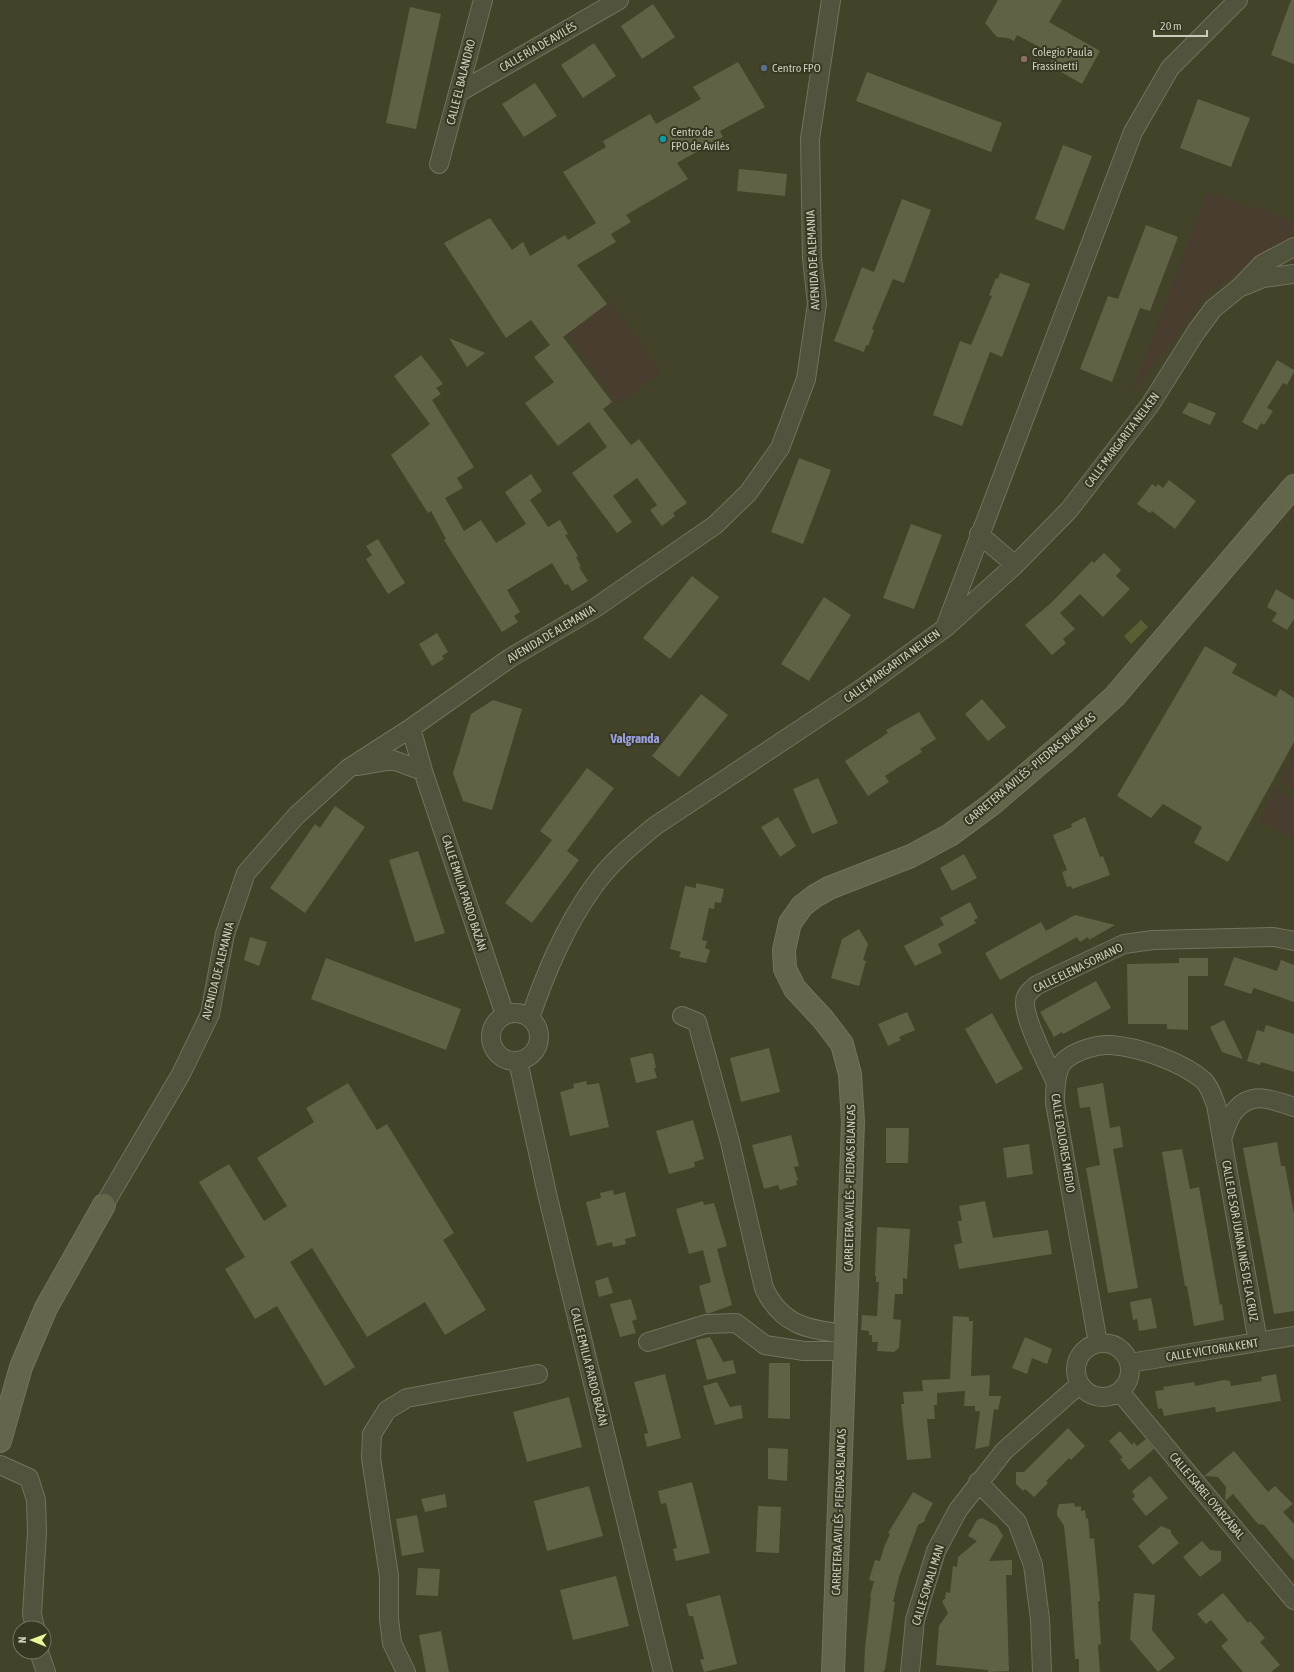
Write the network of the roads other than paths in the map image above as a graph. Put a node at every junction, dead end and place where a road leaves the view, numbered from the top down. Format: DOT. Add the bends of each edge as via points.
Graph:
graph roads {
  1 [pos="483,0"];
  2 [pos="619,0"];
  3 [pos="831,0"];
  4 [pos="1238,0"];
  5 [pos="458,94"];
  6 [pos="439,164"];
  7 [pos="1294,247"];
  8 [pos="1292,275"];
  9 [pos="1240,287"];
  10 [pos="1294,486"];
  11 [pos="979,534"];
  12 [pos="1015,565"];
  13 [pos="945,628"];
  14 [pos="411,728"];
  15 [pos="349,768"];
  16 [pos="423,771"];
  17 [pos="1294,941"];
  18 [pos="505,1015"];
  19 [pos="682,1016"];
  20 [pos="530,1018"];
  21 [pos="518,1061"];
  22 [pos="1055,1081"];
  23 [pos="1294,1107"];
  24 [pos="1222,1139"];
  25 [pos="104,1205"];
  26 [pos="1294,1336"];
  27 [pos="648,1342"];
  28 [pos="1258,1342"];
  29 [pos="845,1343"];
  30 [pos="1098,1343"];
  31 [pos="1130,1363"];
  32 [pos="538,1374"];
  33 [pos="1080,1384"];
  34 [pos="1120,1392"];
  35 [pos="0,1441"];
  36 [pos="0,1465"];
  37 [pos="978,1482"];
  38 [pos="1294,1600"];
  39 [pos="33,1620"];
  40 [pos="42,1660"];
  41 [pos="46,1672"];
  42 [pos="406,1672"];
  43 [pos="663,1672"];
  44 [pos="833,1672"];
  45 [pos="910,1672"];
  46 [pos="1042,1672"];
  1 -- 5 [label="street, CALLE EL BALANDRO"];
  2 -- 5 [label="street, CALLE RÍA DE AVILÉS"];
  3 -- 14 [label="street, AVENIDA DE ALEMANIA" via="810,139 812,258 817,304 806,379 780,448 748,493 715,525 595,608 510,658"];
  4 -- 11 [label="street" via="1170,68 1133,132"];
  5 -- 6 [label="street, CALLE EL BALANDRO"];
  7 -- 9 [label="street" via="1262,264"];
  8 -- 9 [label="street" via="1263,278"];
  9 -- 12 [label="street, CALLE MARGARITA NELKEN" via="1213,309 1150,405 1069,510"];
  10 -- 29 [label="street, CARRETERA AVILÉS - PIEDRAS BLANCAS" via="1115,696 1066,741 992,804 950,834 911,856 828,888 802,906 790,923 784,950 785,969 795,989 823,1018 842,1044 850,1074 853,1122"];
  11 -- 12 [label="street"];
  11 -- 13 [label="street"];
  12 -- 13 [label="street, CALLE MARGARITA NELKEN"];
  13 -- 20 [label="street, CALLE MARGARITA NELKEN" via="861,689 655,826 625,852 594,885 567,928 541,985"];
  14 -- 15 [label="street, AVENIDA DE ALEMANIA"];
  14 -- 16 [label="street, CALLE EMILIA PARDO BAZÁN"];
  15 -- 16 [label="street" via="393,760"];
  15 -- 25 [label="street, AVENIDA DE ALEMANIA" via="296,816 246,873 225,934 210,1014 181,1074"];
  16 -- 18 [label="street, CALLE EMILIA PARDO BAZÁN"];
  17 -- 22 [label="street, CALLE ELENA SORIANO" via="1274,937 1153,940 1124,944 1037,985 1027,993 1025,1002 1028,1018"];
  18 -- 20 [label="street" via="520,1013"];
  18 -- 21 [label="street" via="493,1028 493,1048 506,1060"];
  19 -- 29 [label="street" via="697,1022 730,1142 764,1288 771,1304 790,1322 822,1332"];
  20 -- 21 [label="street" via="538,1029 537,1047 528,1057"];
  21 -- 43 [label="street, CALLE EMILIA PARDO BAZÁN" via="548,1198"];
  22 -- 24 [label="street, CALLE DOLORES MEDIO" via="1064,1061 1085,1049 1109,1045 1143,1052 1183,1066 1205,1081 1216,1104"];
  22 -- 30 [label="street, CALLE DOLORES MEDIO" via="1055,1103"];
  23 -- 24 [label="street" via="1273,1100 1253,1098 1232,1114"];
  24 -- 28 [label="street, CALLE DE SOR JUANA INÉS DE LA CRUZ"];
  25 -- 35 [label="street" via="46,1308 21,1368"];
  26 -- 28 [label="street, CALLE VICTORIA KENT"];
  27 -- 29 [label="street" via="706,1324 736,1323 765,1346 804,1351"];
  28 -- 31 [label="street, CALLE VICTORIA KENT"];
  29 -- 44 [label="street, CARRETERA AVILÉS - PIEDRAS BLANCAS"];
  30 -- 31 [label="street" via="1111,1343 1120,1348"];
  30 -- 33 [label="street" via="1084,1351 1077,1361 1076,1371"];
  31 -- 34 [label="street" via="1129,1380"];
  32 -- 42 [label="street" via="407,1398 387,1410 372,1434 371,1458 389,1576 392,1643"];
  33 -- 34 [label="street" via="1091,1395 1111,1396"];
  33 -- 37 [label="street, CALLE SOMALI MAN" via="1004,1452"];
  34 -- 38 [label="street, CALLE ISABEL OYARZÁBAL"];
  36 -- 39 [label="street" via="30,1478 36,1500"];
  37 -- 45 [label="street, CALLE SOMALI MAN" via="958,1510 936,1551 915,1620"];
  37 -- 46 [label="street" via="1017,1522 1033,1565 1040,1619"];
  40 -- 41 [label="street"];
}
